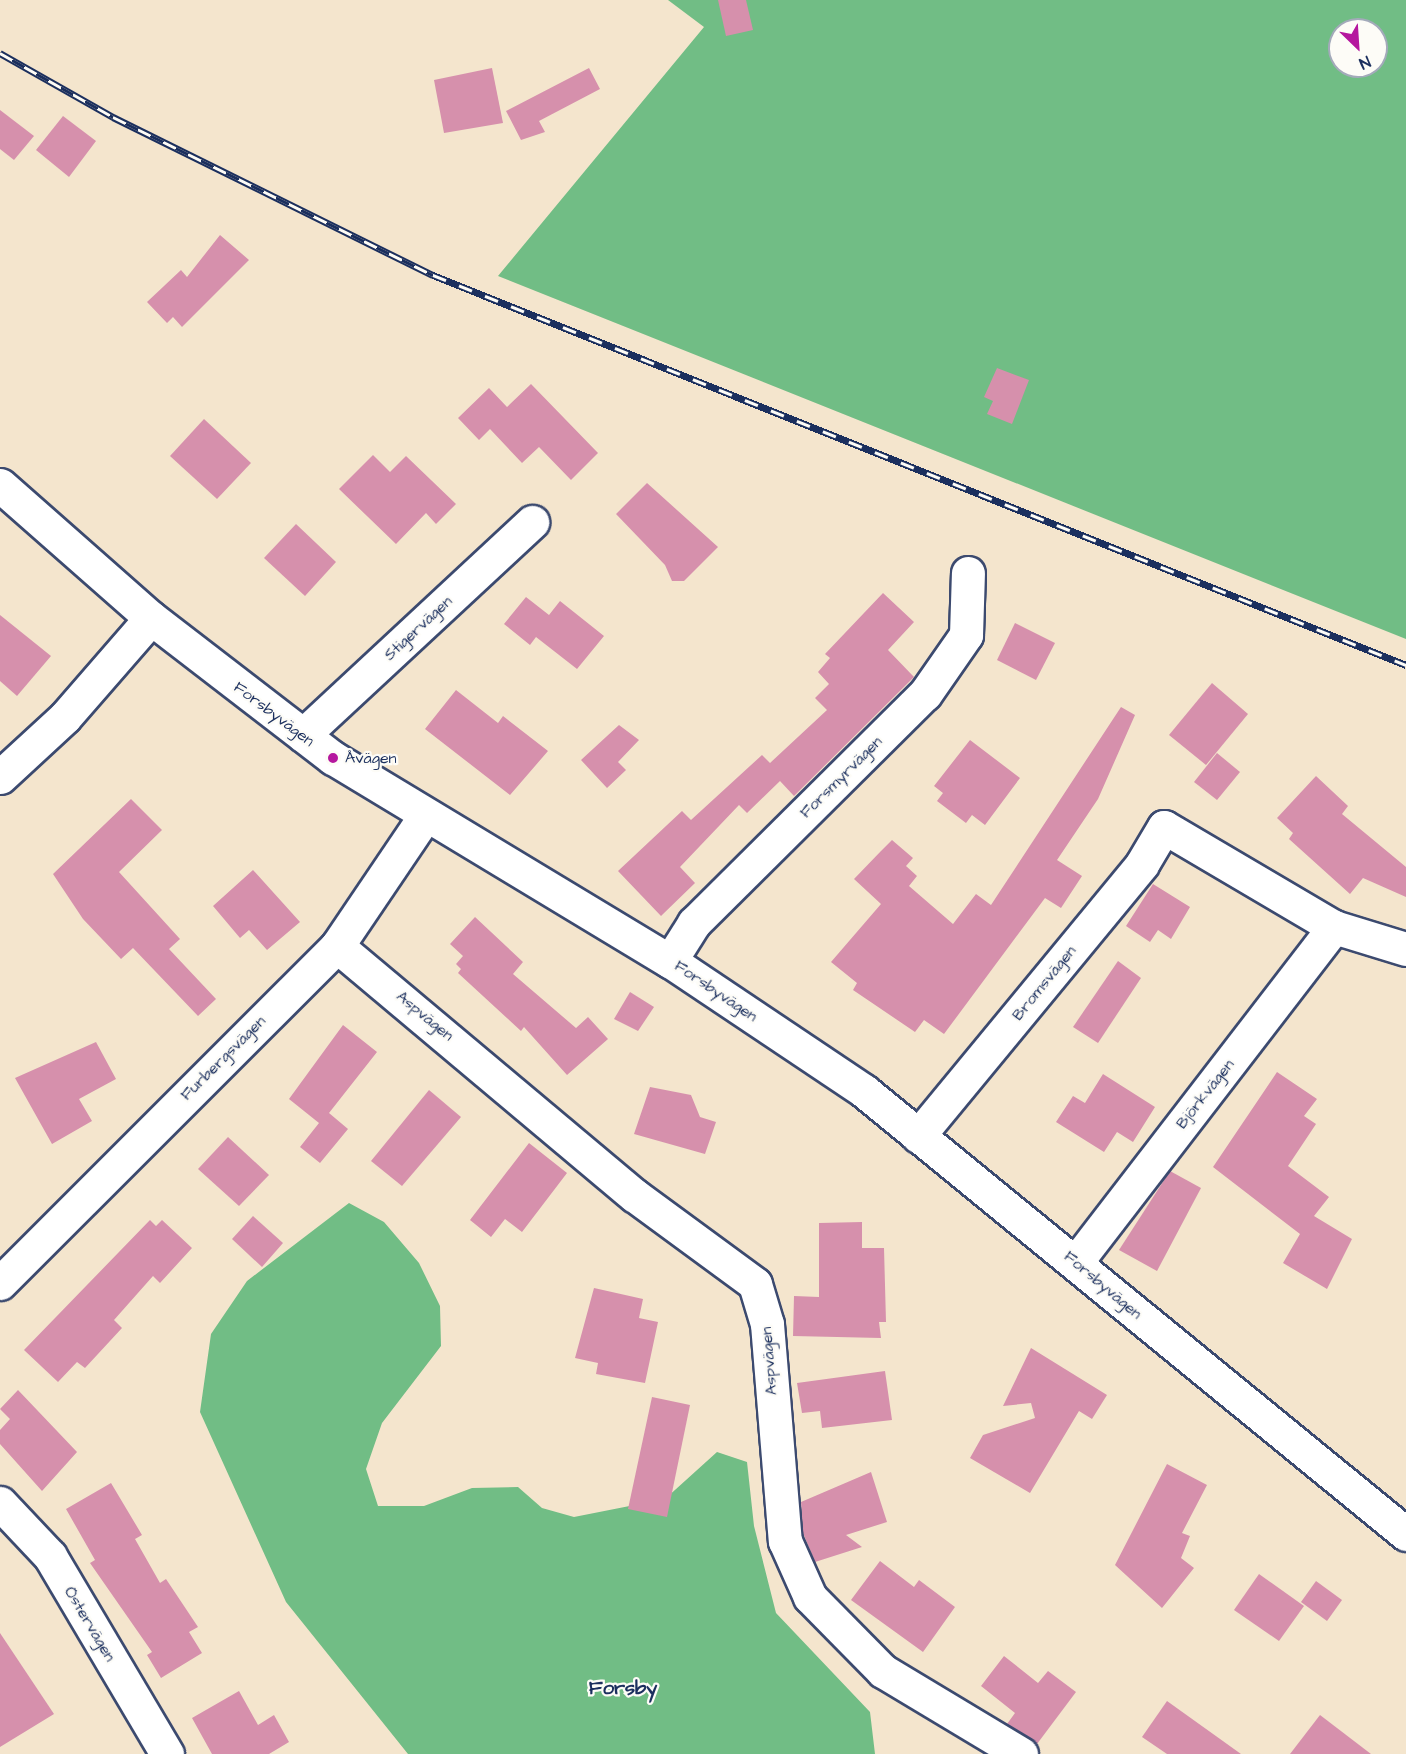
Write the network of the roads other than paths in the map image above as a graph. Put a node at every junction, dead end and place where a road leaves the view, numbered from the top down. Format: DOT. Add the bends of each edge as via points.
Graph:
graph roads {
  1 [pos="0,485"];
  2 [pos="532,522"];
  3 [pos="968,573"];
  4 [pos="151,618"];
  5 [pos="303,735"];
  6 [pos="0,777"];
  7 [pos="425,816"];
  8 [pos="1334,927"];
  9 [pos="337,946"];
  10 [pos="1406,949"];
  11 [pos="670,961"];
  12 [pos="918,1136"];
  13 [pos="1076,1262"];
  14 [pos="0,1283"];
  15 [pos="0,1503"];
  16 [pos="1406,1534"];
  17 [pos="167,1754"];
  18 [pos="1022,1754"];
  1 -- 4 [label="street, Forsbyvägen"];
  2 -- 5 [label="street, Stigervägen"];
  3 -- 11 [label="street, Forsmyrvägen" via="966,635 925,694 694,922"];
  4 -- 5 [label="street, Forsbyvägen"];
  4 -- 6 [label="street" via="65,717"];
  5 -- 7 [label="street, Forsbyvägen"];
  7 -- 9 [label="street, Furbergsvägen"];
  7 -- 11 [label="street, Forsbyvägen"];
  8 -- 10 [label="street"];
  8 -- 12 [label="street, Bromsvägen" via="1164,827 1142,864"];
  8 -- 13 [label="street, Björkvägen"];
  9 -- 14 [label="street, Furbergsvägen"];
  9 -- 18 [label="street, Aspvägen" via="634,1195 755,1284 767,1324 785,1541 810,1597 883,1671"];
  11 -- 12 [label="street, Forsbyvägen" via="864,1091"];
  12 -- 13 [label="street, Forsbyvägen"];
  13 -- 16 [label="street, Forsbyvägen"];
  15 -- 17 [label="street, Östervägen" via="50,1556"];
}
